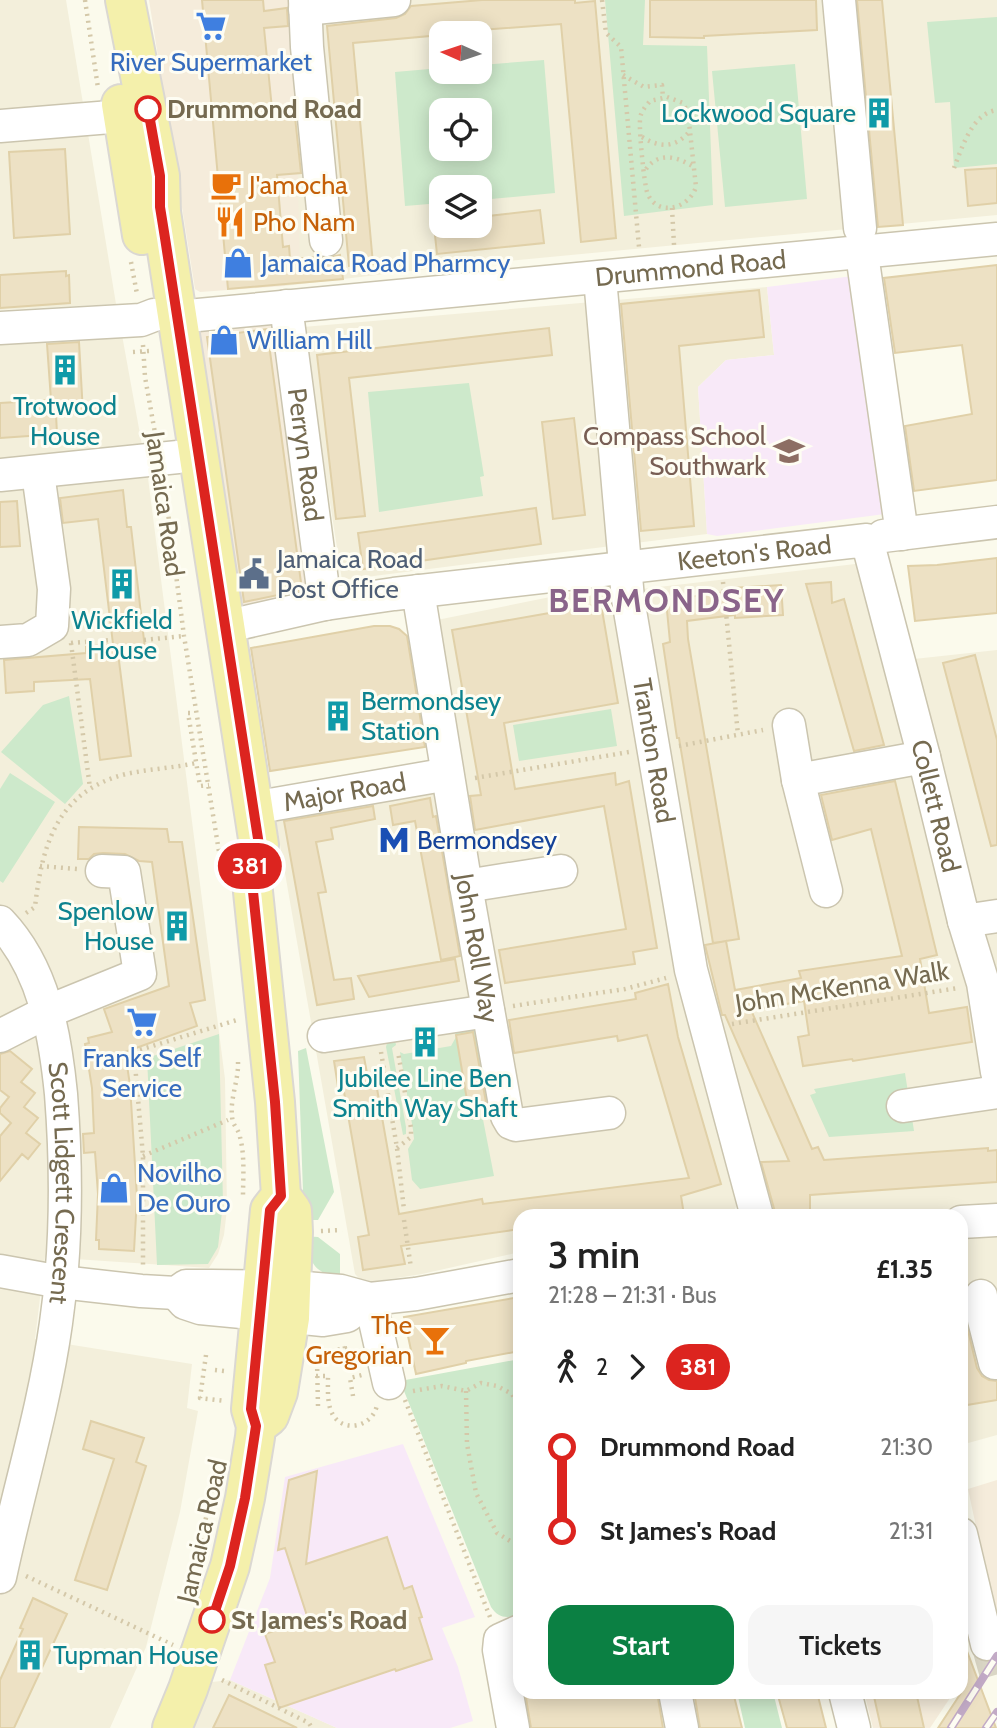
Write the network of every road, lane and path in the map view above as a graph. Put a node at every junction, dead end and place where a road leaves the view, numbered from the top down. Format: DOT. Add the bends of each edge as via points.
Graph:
graph roads {
  1 [pos="85,0"];
  2 [pos="102,0"];
  3 [pos="125,0"];
  4 [pos="394,0"];
  5 [pos="602,0"];
  6 [pos="839,0"];
  7 [pos="305,4"];
  8 [pos="623,75"];
  9 [pos="663,97"];
  10 [pos="997,110"];
  11 [pos="113,117"];
  12 [pos="0,126"];
  13 [pos="690,131"];
  14 [pos="642,137"];
  15 [pos="694,167"];
  16 [pos="954,168"];
  17 [pos="645,170"];
  18 [pos="672,208"];
  19 [pos="997,239"];
  20 [pos="326,240"];
  21 [pos="861,241"];
  22 [pos="130,256"];
  23 [pos="676,269"];
  24 [pos="642,273"];
  25 [pos="600,278"];
  26 [pos="286,306"];
  27 [pos="0,328"];
  28 [pos="147,329"];
  29 [pos="133,352"];
  30 [pos="168,458"];
  31 [pos="38,473"];
  32 [pos="0,475"];
  33 [pos="997,522"];
  34 [pos="883,537"];
  35 [pos="721,557"];
  36 [pos="624,567"];
  37 [pos="418,591"];
  38 [pos="325,604"];
  39 [pos="224,627"];
  40 [pos="61,635"];
  41 [pos="184,636"];
  42 [pos="113,640"];
  43 [pos="144,640"];
  44 [pos="0,642"];
  45 [pos="189,713"];
  46 [pos="789,725"];
  47 [pos="738,735"];
  48 [pos="201,737"];
  49 [pos="192,738"];
  50 [pos="656,750"];
  51 [pos="925,757"];
  52 [pos="196,763"];
  53 [pos="443,776"];
  54 [pos="798,780"];
  55 [pos="209,785"];
  56 [pos="90,788"];
  57 [pos="254,808"];
  58 [pos="235,861"];
  59 [pos="40,866"];
  60 [pos="102,871"];
  61 [pos="561,871"];
  62 [pos="466,886"];
  63 [pos="826,891"];
  64 [pos="997,916"];
  65 [pos="964,921"];
  66 [pos="3,925"];
  67 [pos="667,978"];
  68 [pos="983,983"];
  69 [pos="235,1008"];
  70 [pos="48,1011"];
  71 [pos="488,1011"];
  72 [pos="237,1020"];
  73 [pos="376,1027"];
  74 [pos="706,1028"];
  75 [pos="237,1031"];
  76 [pos="324,1035"];
  77 [pos="0,1036"];
  78 [pos="398,1051"];
  79 [pos="134,1053"];
  80 [pos="238,1054"];
  81 [pos="120,1056"];
  82 [pos="997,1072"];
  83 [pos="997,1093"];
  84 [pos="903,1106"];
  85 [pos="609,1112"];
  86 [pos="228,1120"];
  87 [pos="397,1148"];
  88 [pos="143,1156"];
  89 [pos="755,1209"];
  90 [pos="244,1210"];
  91 [pos="404,1210"];
  92 [pos="404,1220"];
  93 [pos="997,1220"];
  94 [pos="968,1222"];
  95 [pos="0,1271"];
  96 [pos="513,1276"];
  97 [pos="61,1282"];
  98 [pos="141,1291"];
  99 [pos="980,1291"];
  100 [pos="416,1294"];
  101 [pos="370,1299"];
  102 [pos="276,1301"];
  103 [pos="340,1349"];
  104 [pos="206,1354"];
  105 [pos="995,1363"];
  106 [pos="215,1370"];
  107 [pos="224,1371"];
  108 [pos="316,1376"];
  109 [pos="385,1388"];
  110 [pos="466,1391"];
  111 [pos="230,1392"];
  112 [pos="354,1396"];
  113 [pos="513,1396"];
  114 [pos="318,1406"];
  115 [pos="242,1414"];
  116 [pos="218,1464"];
  117 [pos="513,1542"];
  118 [pos="2,1564"];
  119 [pos="968,1564"];
  120 [pos="192,1579"];
  121 [pos="510,1636"];
  122 [pos="987,1644"];
  123 [pos="172,1654"];
  124 [pos="221,1680"];
  125 [pos="676,1699"];
  126 [pos="847,1699"];
  127 [pos="172,1728"];
  128 [pos="312,1728"];
  129 [pos="513,1728"];
  130 [pos="682,1728"];
  131 [pos="854,1728"];
  1 -- 11 [label="path"];
  2 -- 11 [label="main road, Jamaica Road"];
  3 -- 28 [label="main road, Jamaica Road" via="160,176 161,212"];
  4 -- 7 [label="street"];
  5 -- 8 [label="path" via="606,33 621,47"];
  6 -- 21 [label="street, Collett Road"];
  7 -- 20 [label="street"];
  8 -- 9 [label="path" via="644,87 662,85"];
  8 -- 24 [label="path"];
  9 -- 13 [label="path" via="683,103"];
  9 -- 14 [label="path" via="643,109"];
  10 -- 16 [label="path" via="979,118"];
  11 -- 12 [label="street"];
  11 -- 28 [label="main road, Jamaica Road"];
  13 -- 14 [label="path" via="674,144 659,146"];
  13 -- 15 [label="path"];
  14 -- 17 [label="path"];
  15 -- 17 [label="path" via="675,156 659,158"];
  15 -- 18 [label="path" via="694,195"];
  17 -- 18 [label="path" via="651,198"];
  18 -- 23 [label="path"];
  19 -- 21 [label="street, Drummond Road"];
  21 -- 23 [label="street, Drummond Road"];
  21 -- 34 [label="street, Collett Road"];
  22 -- 28 [label="path, Jamaica Road"];
  23 -- 24 [label="street, Drummond Road"];
  24 -- 25 [label="street, Drummond Road"];
  25 -- 26 [label="street, Drummond Road"];
  25 -- 36 [label="street, Tranton Road"];
  26 -- 28 [label="street, Drummond Road"];
  26 -- 38 [label="street, Perryn Road"];
  27 -- 28 [label="street, Drummond Road"];
  28 -- 29 [label="path"];
  28 -- 30 [label="path, Jamaica Road" via="145,377"];
  28 -- 30 [label="main road, Jamaica Road" via="167,378"];
  28 -- 39 [label="main road, Jamaica Road"];
  30 -- 31 [label="street"];
  30 -- 41 [label="path, Jamaica Road" via="163,474"];
  30 -- 58 [label="main road, Jamaica Road"];
  31 -- 32 [label="street"];
  31 -- 40 [label="street"];
  33 -- 34 [label="street, Keeton's Road"];
  34 -- 35 [label="street, Keeton's Road"];
  34 -- 51 [label="street, Collett Road"];
  35 -- 36 [label="street, Keeton's Road"];
  35 -- 47 [label="path"];
  36 -- 37 [label="street, Keeton's Road"];
  36 -- 50 [label="street, Tranton Road"];
  37 -- 38 [label="street, Keeton's Road"];
  37 -- 53 [label="street, John Roll Way"];
  38 -- 39 [label="street, Keeton's Road"];
  39 -- 57 [label="main road, Jamaica Road"];
  40 -- 42 [label="path"];
  40 -- 44 [label="street"];
  40 -- 56 [label="path"];
  41 -- 43 [label="path"];
  41 -- 48 [label="path, Jamaica Road"];
  45 -- 49 [label="path"];
  46 -- 47 [label="path"];
  46 -- 54 [label="street"];
  47 -- 50 [label="path"];
  48 -- 49 [label="path"];
  48 -- 55 [label="path, Jamaica Road"];
  49 -- 52 [label="path"];
  50 -- 53 [label="path" via="463,780"];
  50 -- 74 [label="street, Tranton Road" via="691,970"];
  51 -- 54 [label="street"];
  51 -- 65 [label="street, Collett Road"];
  52 -- 55 [label="path" via="200,786"];
  52 -- 56 [label="path" via="126,774"];
  53 -- 57 [label="street, Major Road"];
  53 -- 62 [label="street, John Roll Way"];
  54 -- 63 [label="street"];
  55 -- 58 [label="path, Jamaica Road"];
  56 -- 59 [label="path" via="57,823"];
  57 -- 58 [label="main road, Jamaica Road" via="259,845"];
  58 -- 102 [label="main road, Jamaica Road" via="275,1102 281,1196 293,1214"];
  59 -- 60 [label="path"];
  59 -- 66 [label="path" via="35,907"];
  60 -- 70 [label="street" via="124,872 140,974"];
  61 -- 62 [label="street"];
  62 -- 71 [label="street, John Roll Way"];
  64 -- 65 [label="street"];
  65 -- 68 [label="street, Collett Road"];
  66 -- 70 [label="street, Scott Lidgett Crescent" via="30,966"];
  67 -- 71 [label="path"];
  68 -- 74 [label="path, John McKenna Walk"];
  68 -- 82 [label="street, Collett Road"];
  69 -- 72 [label="path"];
  70 -- 77 [label="street"];
  70 -- 97 [label="street, Scott Lidgett Crescent" via="66,1152"];
  71 -- 73 [label="street"];
  71 -- 85 [label="street, John Roll Way" via="511,1122 523,1125"];
  72 -- 75 [label="path"];
  72 -- 79 [label="path"];
  73 -- 76 [label="street"];
  73 -- 87 [label="path"];
  74 -- 89 [label="street, Tranton Road"];
  78 -- 87 [label="path" via="411,1137"];
  79 -- 81 [label="path"];
  79 -- 88 [label="path"];
  80 -- 90 [label="path" via="233,1122 242,1146"];
  83 -- 84 [label="street"];
  86 -- 88 [label="path"];
  87 -- 91 [label="path"];
  88 -- 98 [label="path"];
  92 -- 100 [label="path"];
  93 -- 94 [label="street"];
  95 -- 97 [label="street"];
  96 -- 100 [label="street"];
  97 -- 98 [label="street"];
  97 -- 118 [label="street, Scott Lidgett Crescent" via="35,1428"];
  98 -- 102 [label="street" via="176,1293 190,1306"];
  99 -- 105 [label="street"];
  100 -- 101 [label="street"];
  101 -- 102 [label="street" via="360,1294"];
  101 -- 109 [label="street"];
  102 -- 115 [label="main road, Jamaica Road" via="251,1409"];
  103 -- 108 [label="path" via="320,1355"];
  104 -- 115 [label="path" via="200,1398"];
  106 -- 107 [label="path"];
  108 -- 109 [label="path" via="328,1376 332,1413 346,1425 356,1426 372,1417"];
  108 -- 114 [label="path"];
  109 -- 110 [label="path" via="442,1386"];
  109 -- 112 [label="path" via="350,1378"];
  109 -- 121 [label="path"];
  110 -- 113 [label="path" via="481,1383"];
  110 -- 117 [label="path" via="467,1444 476,1493 497,1532"];
  111 -- 115 [label="path"];
  115 -- 127 [label="main road, Jamaica Road" via="245,1498 230,1566"];
  116 -- 120 [label="path, Jamaica Road"];
  118 -- 123 [label="path" via="175,1646"];
  119 -- 122 [label="street"];
  121 -- 129 [label="street" via="499,1650"];
  124 -- 128 [label="path"];
  125 -- 130 [label="street"];
  126 -- 131 [label="street"];
}
